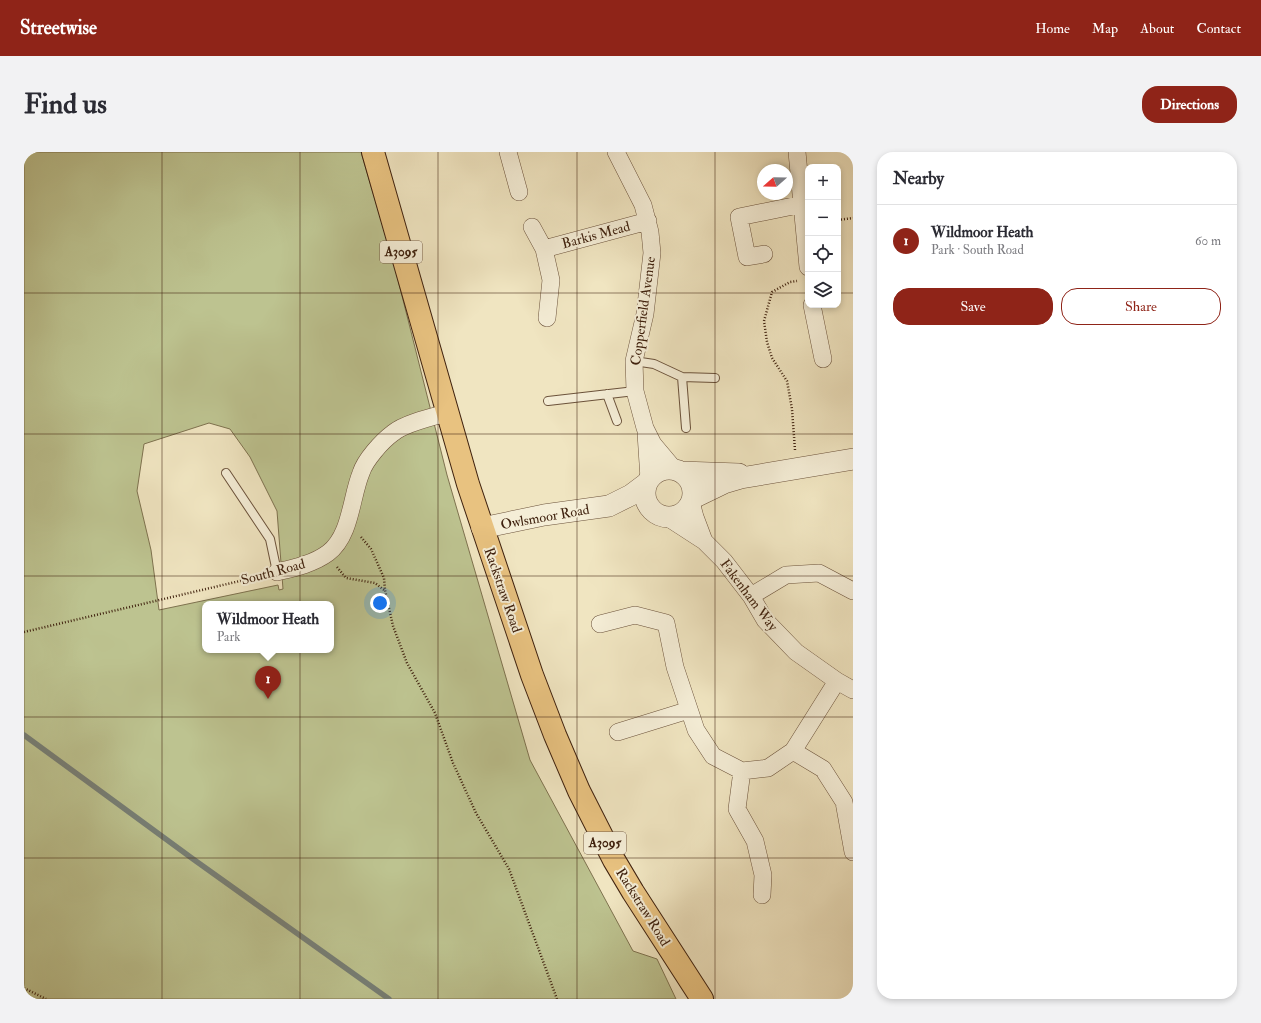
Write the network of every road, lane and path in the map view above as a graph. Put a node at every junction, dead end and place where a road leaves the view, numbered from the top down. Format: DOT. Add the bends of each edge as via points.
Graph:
graph roads {
  1 [pos="373,152"];
  2 [pos="508,152"];
  3 [pos="616,152"];
  4 [pos="797,152"];
  5 [pos="519,192"];
  6 [pos="803,204"];
  7 [pos="853,218"];
  8 [pos="841,220"];
  9 [pos="648,221"];
  10 [pos="532,227"];
  11 [pos="544,249"];
  12 [pos="764,254"];
  13 [pos="805,273"];
  14 [pos="813,308"];
  15 [pos="547,318"];
  16 [pos="823,359"];
  17 [pos="634,361"];
  18 [pos="682,377"];
  19 [pos="715,378"];
  20 [pos="635,391"];
  21 [pos="607,394"];
  22 [pos="548,401"];
  23 [pos="447,413"];
  24 [pos="617,421"];
  25 [pos="645,428"];
  26 [pos="686,428"];
  27 [pos="853,459"];
  28 [pos="797,469"];
  29 [pos="677,470"];
  30 [pos="226,473"];
  31 [pos="766,474"];
  32 [pos="648,481"];
  33 [pos="692,500"];
  34 [pos="609,506"];
  35 [pos="664,516"];
  36 [pos="346,526"];
  37 [pos="482,528"];
  38 [pos="704,541"];
  39 [pos="322,557"];
  40 [pos="277,572"];
  41 [pos="385,590"];
  42 [pos="853,591"];
  43 [pos="751,596"];
  44 [pos="600,624"];
  45 [pos="24,632"];
  46 [pos="837,681"];
  47 [pos="853,690"];
  48 [pos="689,710"];
  49 [pos="618,732"];
  50 [pos="793,751"];
  51 [pos="742,771"];
  52 [pos="853,852"];
  53 [pos="762,895"];
  54 [pos="24,988"];
  55 [pos="46,999"];
  56 [pos="557,999"];
  57 [pos="702,999"];
  1 -- 23 [label="main road, Rackstraw Road / A3095"];
  2 -- 5 [label="street"];
  3 -- 9 [label="street, Copperfield Avenue" via="643,205"];
  4 -- 6 [label="street"];
  6 -- 12 [label="street" via="739,217 746,257"];
  6 -- 13 [label="street"];
  7 -- 8 [label="path"];
  9 -- 11 [label="street, Barkis Mead"];
  9 -- 17 [label="street, Copperfield Avenue" via="652,253 645,314"];
  10 -- 11 [label="street, Barkis Mead"];
  11 -- 15 [label="street, Barkis Mead" via="551,280"];
  13 -- 28 [label="path" via="772,292 764,321 772,358 787,381"];
  14 -- 16 [label="street"];
  17 -- 18 [label="lane" via="654,364"];
  17 -- 20 [label="street, Copperfield Avenue"];
  18 -- 19 [label="lane"];
  18 -- 26 [label="lane"];
  20 -- 21 [label="lane"];
  20 -- 25 [label="street, Copperfield Avenue"];
  21 -- 22 [label="lane"];
  21 -- 24 [label="lane"];
  23 -- 36 [label="street, South Road" via="394,432 380,445 361,472"];
  23 -- 37 [label="main road, Rackstraw Road / A3095"];
  25 -- 29 [label="street, Copperfield Avenue" via="653,444"];
  25 -- 32 [label="street, Copperfield Avenue"];
  27 -- 28 [label="street"];
  28 -- 31 [label="street"];
  29 -- 31 [label="street"];
  29 -- 32 [label="street" via="658,471"];
  29 -- 33 [label="street" via="691,483"];
  30 -- 40 [label="lane" via="270,539"];
  31 -- 33 [label="street" via="724,483"];
  32 -- 34 [label="street, Owlsmoor Road" via="631,495"];
  32 -- 35 [label="street" via="645,490 648,505 653,511"];
  33 -- 35 [label="street" via="682,513"];
  33 -- 38 [label="street, Fakenham Way"];
  34 -- 35 [label="street, Owlsmoor Road"];
  34 -- 37 [label="street, Owlsmoor Road" via="544,515"];
  35 -- 38 [label="street, Fakenham Way"];
  36 -- 39 [label="street, South Road" via="335,546"];
  36 -- 41 [label="path" via="358,534 371,549 384,578"];
  37 -- 57 [label="main road, Rackstraw Road / A3095" via="532,675 578,791 633,892"];
  38 -- 43 [label="street, Fakenham Way" via="724,561"];
  39 -- 40 [label="street, South Road"];
  39 -- 41 [label="path" via="332,562 346,578 375,582"];
  40 -- 45 [label="path, South Road"];
  41 -- 56 [label="path" via="393,626 407,663 435,713 453,763 476,813 509,869"];
  42 -- 43 [label="street" via="819,573 786,575"];
  43 -- 46 [label="street, Fakenham Way" via="765,620 796,652"];
  44 -- 48 [label="street" via="635,616 666,623 675,668"];
  46 -- 47 [label="street, Fakenham Way"];
  46 -- 50 [label="street"];
  48 -- 49 [label="street"];
  48 -- 51 [label="street" via="696,730 713,756"];
  50 -- 51 [label="street" via="768,768"];
  50 -- 52 [label="street" via="823,769 844,802"];
  51 -- 53 [label="street" via="737,809 755,841 763,875"];
  54 -- 55 [label="path"];
}
